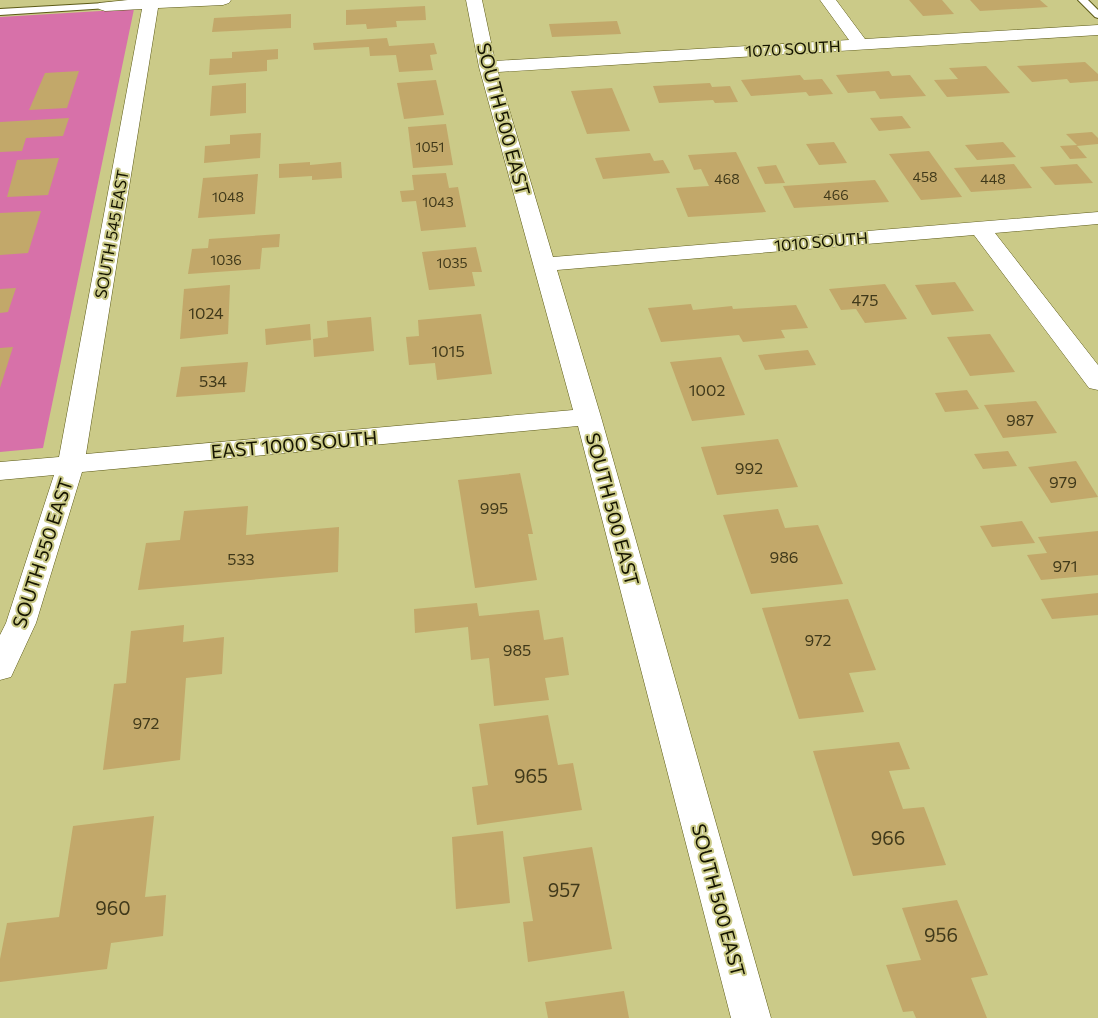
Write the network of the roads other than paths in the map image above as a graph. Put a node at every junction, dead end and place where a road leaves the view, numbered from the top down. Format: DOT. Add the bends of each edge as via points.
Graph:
graph roads {
  1 [pos="223,0"];
  2 [pos="474,0"];
  3 [pos="828,0"];
  4 [pos="1083,0"];
  5 [pos="152,4"];
  6 [pos="105,6"];
  7 [pos="0,12"];
  8 [pos="1098,15"];
  9 [pos="1098,30"];
  10 [pos="860,44"];
  11 [pos="488,67"];
  12 [pos="1098,218"];
  13 [pos="980,228"];
  14 [pos="544,264"];
  15 [pos="1098,382"];
  16 [pos="588,417"];
  17 [pos="71,465"];
  18 [pos="0,471"];
  19 [pos="0,668"];
  20 [pos="751,1018"];
  1 -- 5 [label="street"];
  2 -- 11 [label="street, SOUTH 500 EAST"];
  3 -- 10 [label="street"];
  4 -- 8 [label="lane"];
  5 -- 6 [label="street"];
  5 -- 17 [label="street, SOUTH 545 EAST"];
  6 -- 7 [label="lane"];
  9 -- 10 [label="street, 1070 SOUTH"];
  10 -- 11 [label="street, 1070 SOUTH"];
  11 -- 14 [label="street, SOUTH 500 EAST"];
  12 -- 13 [label="street, 1010 SOUTH"];
  13 -- 14 [label="street, 1010 SOUTH"];
  13 -- 15 [label="street"];
  14 -- 16 [label="street, SOUTH 500 EAST"];
  16 -- 17 [label="street, EAST 1000 SOUTH"];
  16 -- 20 [label="street, SOUTH 500 EAST"];
  17 -- 18 [label="street, EAST 1000 SOUTH"];
  17 -- 19 [label="street, SOUTH 550 EAST" via="21,623"];
}
